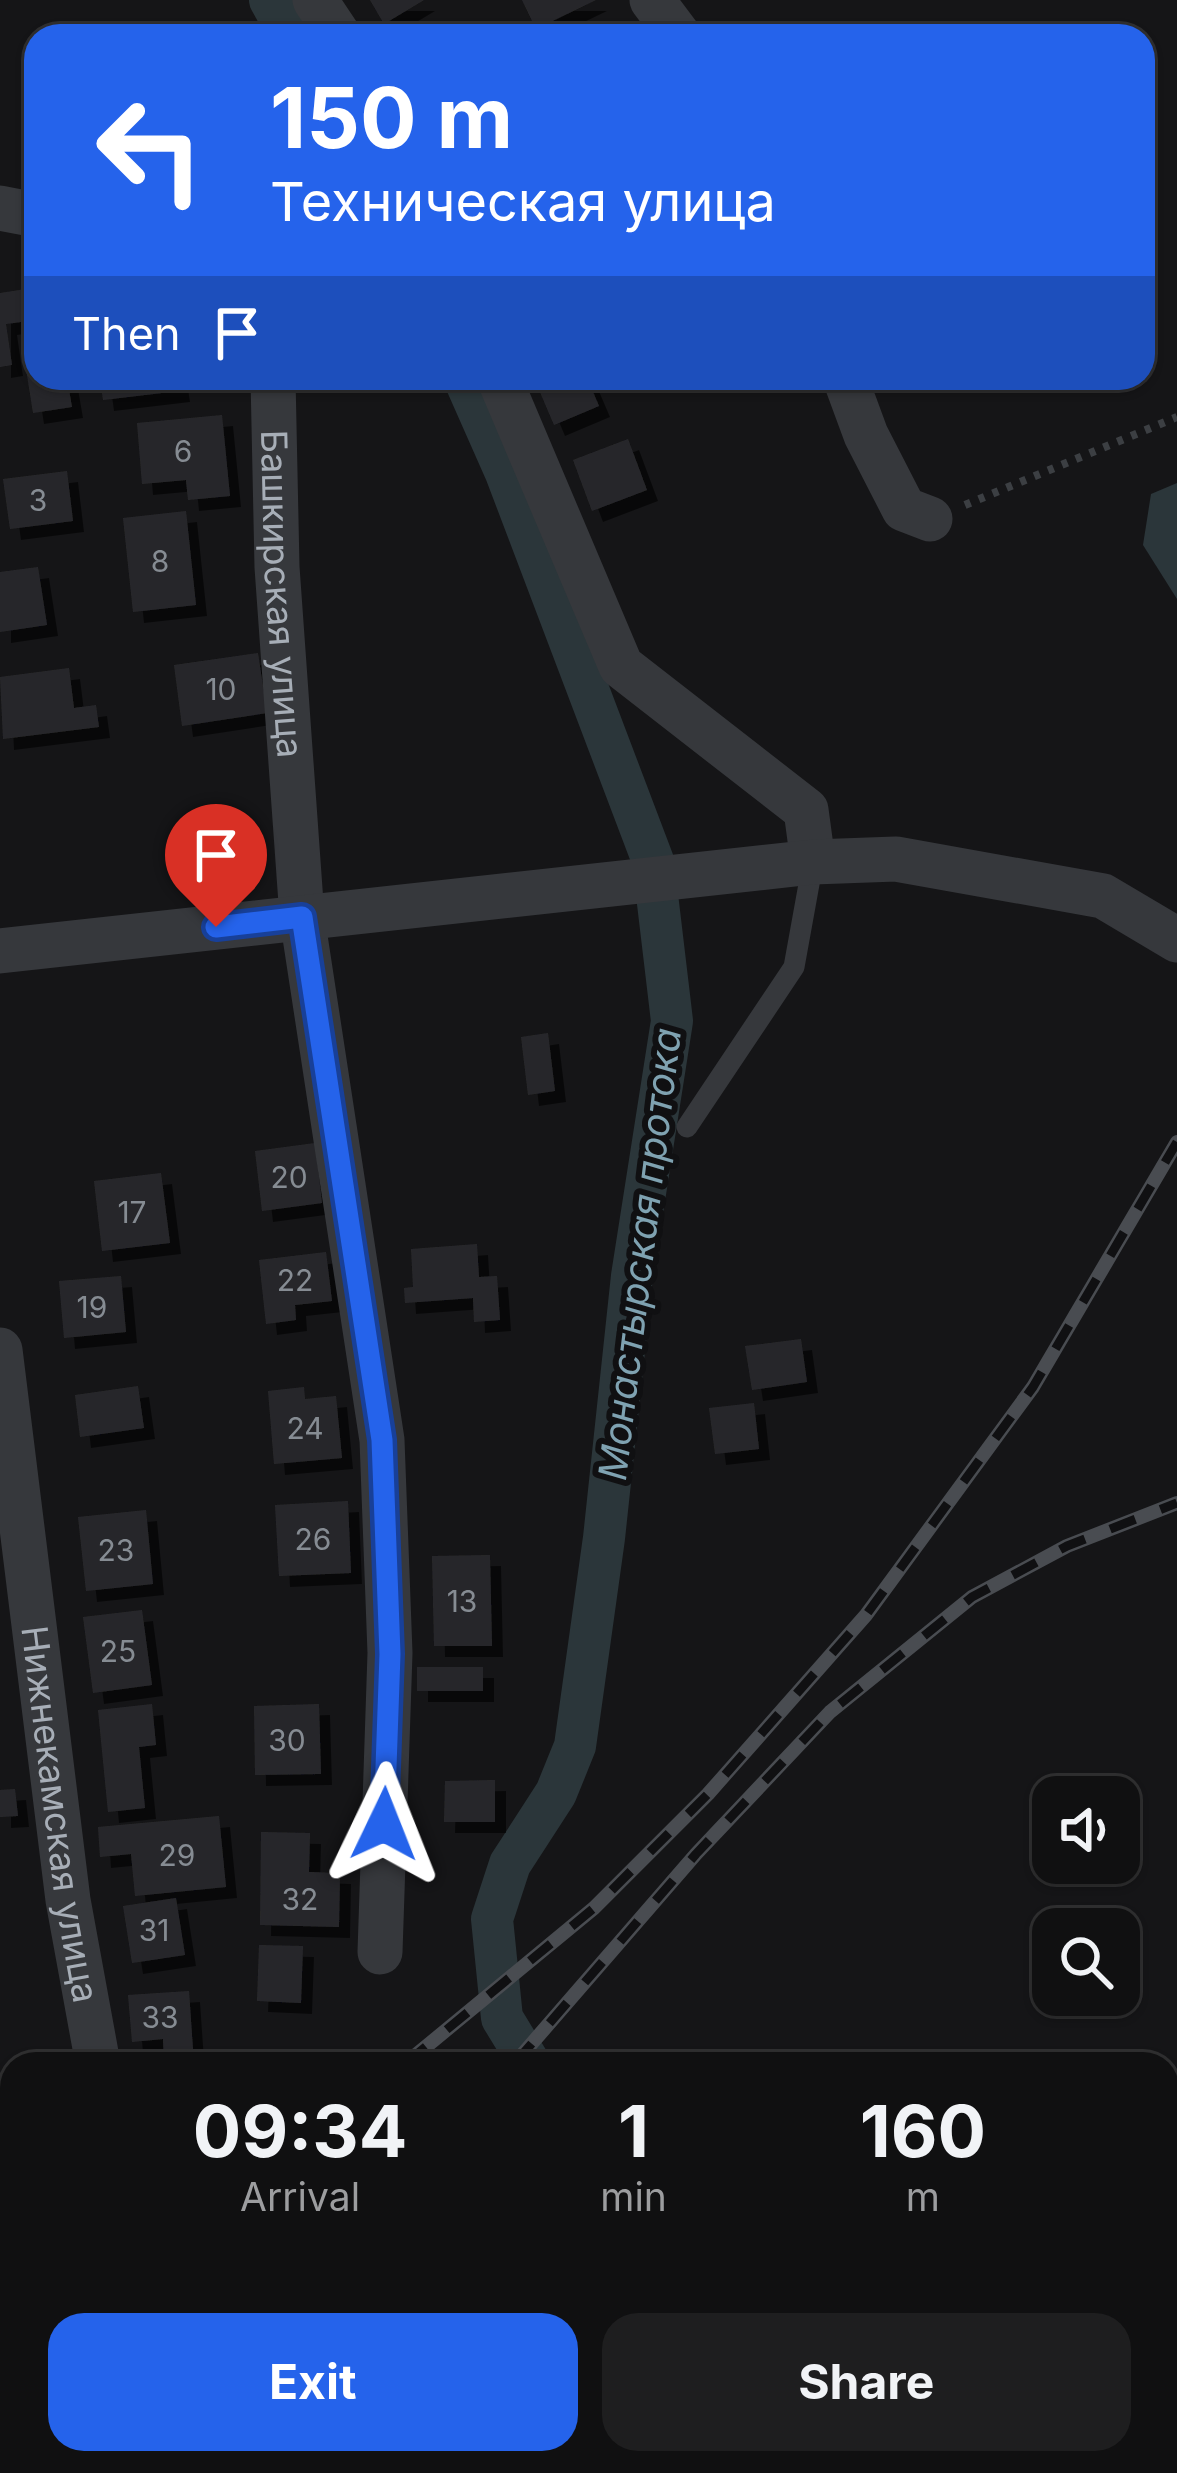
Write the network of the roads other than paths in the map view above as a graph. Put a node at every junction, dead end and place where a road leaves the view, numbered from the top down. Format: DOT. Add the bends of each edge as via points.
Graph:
graph roads {
  1 [pos="273,390"];
  2 [pos="504,390"];
  3 [pos="849,390"];
  4 [pos="930,519"];
  5 [pos="813,862"];
  6 [pos="302,917"];
  7 [pos="1177,940"];
  8 [pos="0,951"];
  9 [pos="687,1126"];
  10 [pos="0,1350"];
  11 [pos="380,1952"];
  12 [pos="96,2052"];
  1 -- 6 [label="street, Башкирская улица"];
  2 -- 5 [label="street" via="621,666 806,810"];
  3 -- 4 [label="street" via="904,509"];
  5 -- 6 [label="street"];
  5 -- 7 [label="street" via="896,859 1103,896"];
  5 -- 9 [label="lane" via="794,968"];
  6 -- 8 [label="street"];
  6 -- 11 [label="street, Башкирская улица" via="382,1440 390,1654"];
  10 -- 12 [label="street, Нижнекамская улица" via="68,1900"];
}
